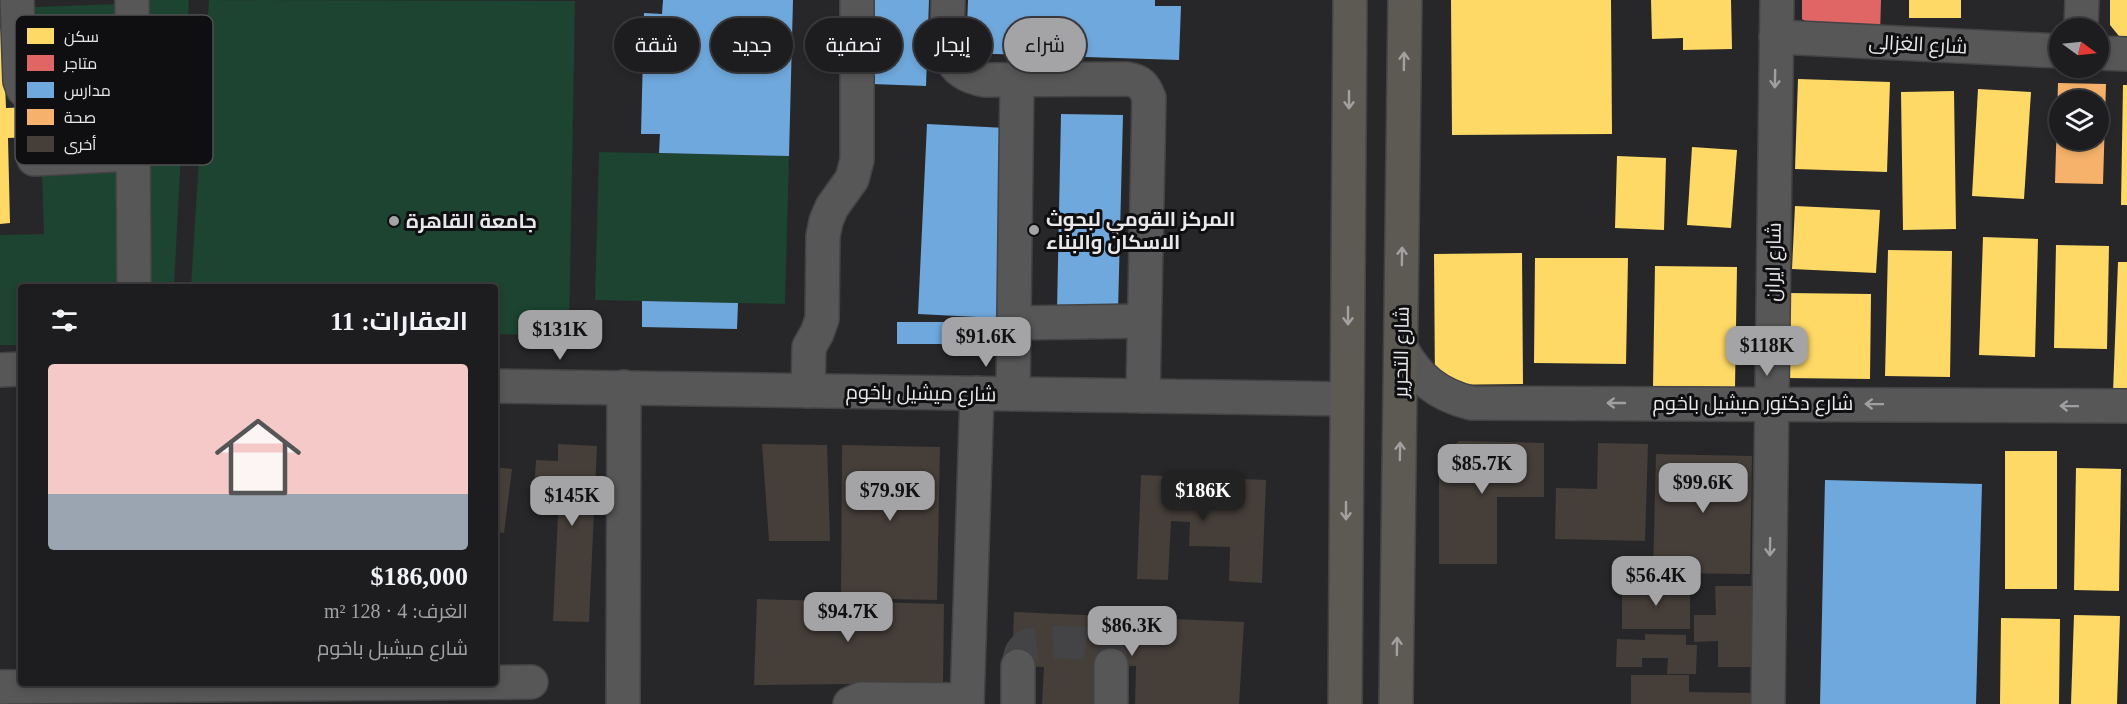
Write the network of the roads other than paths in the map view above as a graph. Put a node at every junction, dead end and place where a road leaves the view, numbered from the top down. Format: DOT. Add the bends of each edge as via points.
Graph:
graph roads {
  1 [pos="17,0"];
  2 [pos="857,0"];
  3 [pos="948,0"];
  4 [pos="1350,0"];
  5 [pos="1405,0"];
  6 [pos="1777,0"];
  7 [pos="2082,0"];
  8 [pos="18,15"];
  9 [pos="2081,18"];
  10 [pos="1776,37"];
  11 [pos="2049,50"];
  12 [pos="2109,53"];
  13 [pos="2127,54"];
  14 [pos="1017,81"];
  15 [pos="133,165"];
  16 [pos="134,284"];
  17 [pos="1144,321"];
  18 [pos="1014,323"];
  19 [pos="1401,348"];
  20 [pos="18,369"];
  21 [pos="0,370"];
  22 [pos="498,386"];
  23 [pos="624,387"];
  24 [pos="808,391"];
  25 [pos="977,393"];
  26 [pos="1013,394"];
  27 [pos="1143,396"];
  28 [pos="1347,399"];
  29 [pos="1771,403"];
  30 [pos="2127,406"];
  31 [pos="1111,665"];
  32 [pos="1018,666"];
  33 [pos="531,682"];
  34 [pos="498,685"];
  35 [pos="214,686"];
  36 [pos="267,686"];
  37 [pos="484,686"];
  38 [pos="0,687"];
  39 [pos="389,694"];
  40 [pos="114,695"];
  41 [pos="967,702"];
  42 [pos="623,704"];
  43 [pos="850,704"];
  44 [pos="1018,704"];
  45 [pos="1111,704"];
  46 [pos="1345,704"];
  47 [pos="1396,704"];
  48 [pos="1768,704"];
  1 -- 8 [label="street"];
  2 -- 24 [label="street" via="857,160 852,179 826,221 822,319 808,347"];
  3 -- 14 [label="street" via="948,52 955,67 968,78"];
  4 -- 28 [label="main road, one-way"];
  19 -- 5 [label="main road, شارع التحرير, one-way"];
  6 -- 10 [label="street, شارع ايران"];
  7 -- 9 [label="street"];
  10 -- 11 [label="street, شارع الغزالى"];
  10 -- 29 [label="street, شارع ايران, one-way"];
  12 -- 13 [label="street"];
  14 -- 17 [label="street" via="1127,79 1145,88 1149,98"];
  14 -- 18 [label="street"];
  15 -- 16 [label="street"];
  17 -- 18 [label="street"];
  17 -- 27 [label="street"];
  18 -- 26 [label="street"];
  29 -- 19 [label="street, شارع دكتور ميشيل باخوم, one-way" via="1471,403 1429,384"];
  47 -- 19 [label="main road, شارع التحرير, one-way"];
  20 -- 21 [label="street"];
  22 -- 23 [label="street, شارع ميشيل باخوم"];
  23 -- 24 [label="street, شارع ميشيل باخوم"];
  23 -- 42 [label="street"];
  24 -- 25 [label="street, شارع ميشيل باخوم"];
  25 -- 26 [label="street, شارع ميشيل باخوم"];
  25 -- 41 [label="street"];
  26 -- 27 [label="street, شارع ميشيل باخوم"];
  27 -- 28 [label="street, شارع ميشيل باخوم"];
  28 -- 46 [label="main road, one-way"];
  30 -- 29 [label="street, شارع دكتور ميشيل باخوم, one-way"];
  29 -- 48 [label="street, شارع ايران, one-way"];
  31 -- 45 [label="street"];
  32 -- 44 [label="street"];
  33 -- 34 [label="street"];
  35 -- 40 [label="street"];
  36 -- 39 [label="street"];
  37 -- 39 [label="street"];
  38 -- 40 [label="street"];
  41 -- 43 [label="street" via="861,699"];
}
